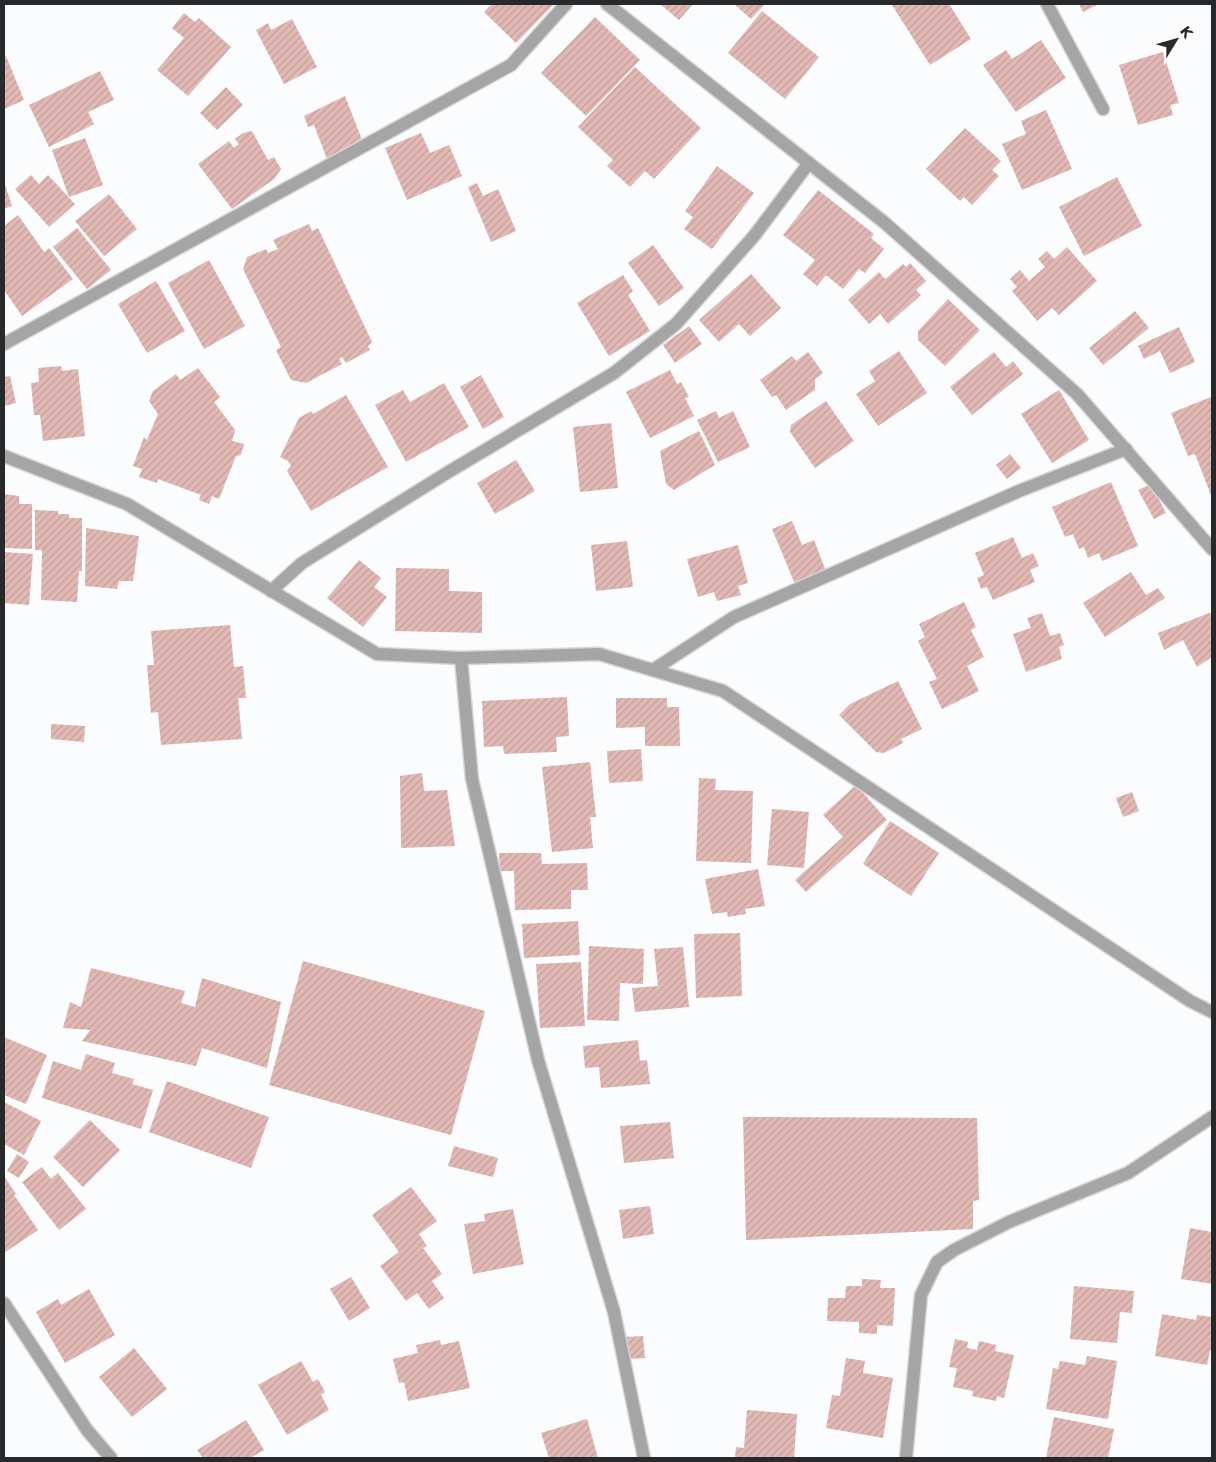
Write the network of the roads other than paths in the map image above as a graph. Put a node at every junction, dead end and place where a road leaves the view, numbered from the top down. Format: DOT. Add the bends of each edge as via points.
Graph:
graph roads {
  1 [pos="566,4"];
  2 [pos="608,4"];
  3 [pos="1047,4"];
  4 [pos="1103,109"];
  5 [pos="809,163"];
  6 [pos="4,344"];
  7 [pos="1126,449"];
  8 [pos="4,456"];
  9 [pos="1212,549"];
  10 [pos="271,591"];
  11 [pos="461,658"];
  12 [pos="653,670"];
  13 [pos="1212,1012"];
  14 [pos="1212,1117"];
  15 [pos="4,1303"];
  16 [pos="111,1458"];
  17 [pos="644,1458"];
  18 [pos="906,1458"];
  1 -- 6 [label="street" via="511,65"];
  2 -- 5 [label="street"];
  3 -- 4 [label="street"];
  5 -- 7 [label="street" via="885,223 1078,394"];
  5 -- 10 [label="street" via="754,236 669,330 614,373 302,563"];
  7 -- 9 [label="street"];
  7 -- 12 [label="street" via="1019,491 734,617"];
  8 -- 10 [label="street" via="127,504"];
  10 -- 11 [label="street" via="377,654"];
  11 -- 12 [label="street" via="599,654"];
  11 -- 17 [label="street" via="472,779 538,1060 614,1312"];
  12 -- 13 [label="street" via="723,691 1190,1001"];
  14 -- 18 [label="street" via="1128,1173 1009,1222 954,1250 938,1262 921,1295"];
  15 -- 16 [label="street" via="87,1430"];
}
